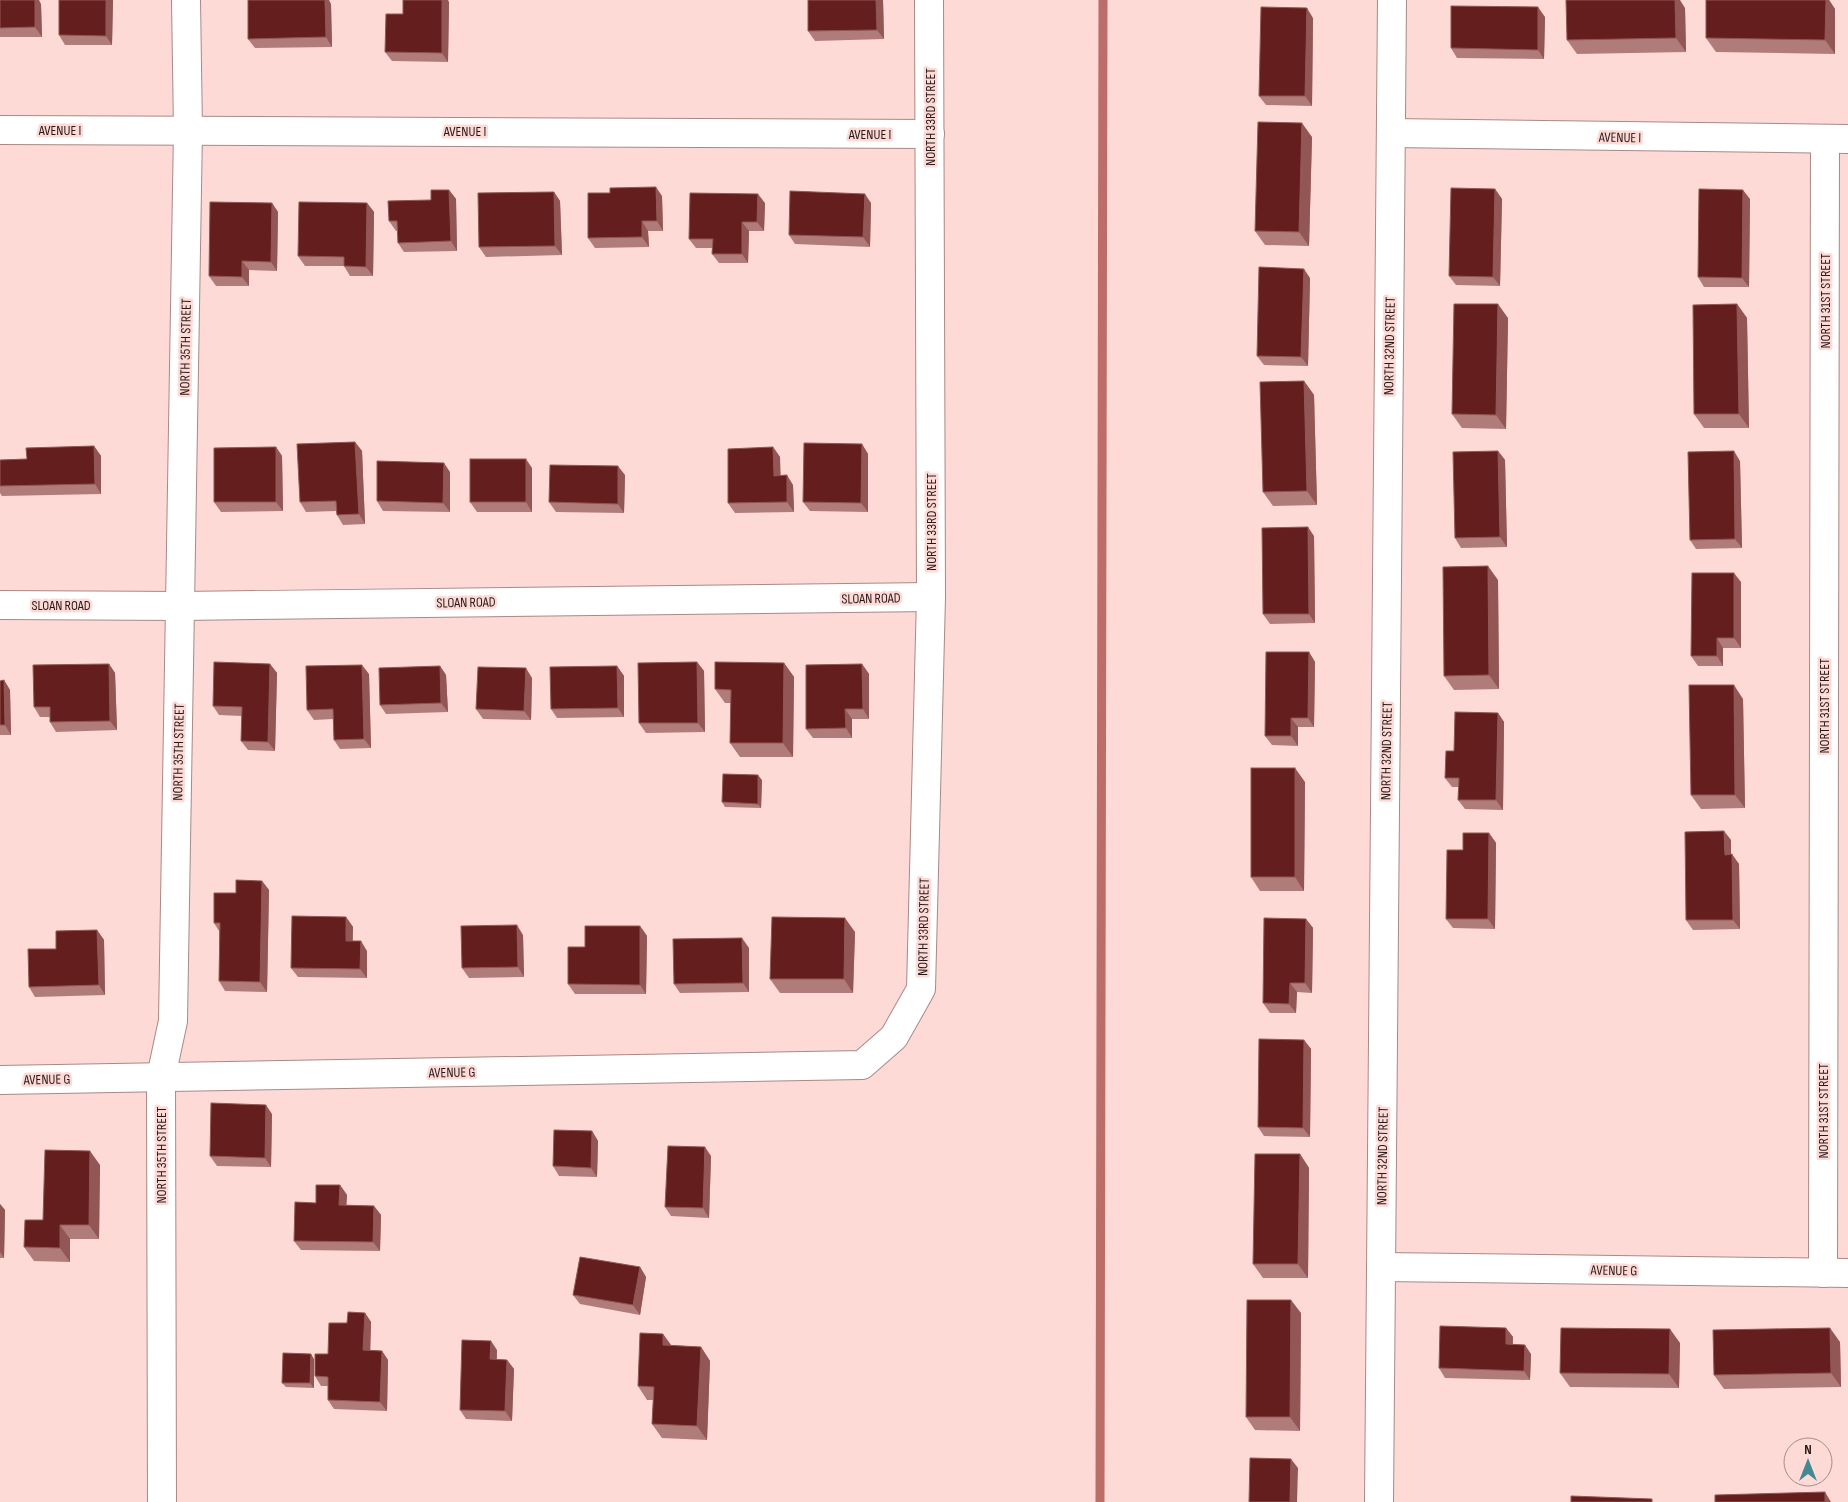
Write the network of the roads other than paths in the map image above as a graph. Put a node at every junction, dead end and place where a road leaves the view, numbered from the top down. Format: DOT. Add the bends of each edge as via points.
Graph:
graph roads {
  1 [pos="186,0"];
  2 [pos="929,0"];
  3 [pos="1392,0"];
  4 [pos="0,130"];
  5 [pos="188,130"];
  6 [pos="1391,133"];
  7 [pos="930,134"];
  8 [pos="1836,139"];
  9 [pos="931,597"];
  10 [pos="0,605"];
  11 [pos="181,606"];
  12 [pos="894,1037"];
  13 [pos="161,1077"];
  14 [pos="0,1080"];
  15 [pos="1381,1267"];
  16 [pos="1835,1273"];
  17 [pos="162,1502"];
  18 [pos="1379,1502"];
  1 -- 5 [label="street, NORTH 35TH STREET"];
  2 -- 7 [label="street, NORTH 33RD STREET"];
  3 -- 6 [label="street, NORTH 32ND STREET"];
  4 -- 5 [label="street, AVENUE I"];
  5 -- 7 [label="street, AVENUE I"];
  5 -- 11 [label="street, NORTH 35TH STREET"];
  6 -- 8 [label="street, AVENUE I"];
  6 -- 15 [label="street, NORTH 32ND STREET"];
  7 -- 9 [label="street, NORTH 33RD STREET"];
  8 -- 16 [label="street, NORTH 31ST STREET"];
  9 -- 11 [label="street, SLOAN ROAD"];
  9 -- 12 [label="street, NORTH 33RD STREET" via="921,989"];
  10 -- 11 [label="street, SLOAN ROAD"];
  11 -- 13 [label="street, NORTH 35TH STREET" via="174,1021"];
  12 -- 13 [label="street, AVENUE G" via="862,1065"];
  13 -- 14 [label="street, AVENUE G"];
  13 -- 17 [label="street, NORTH 35TH STREET"];
  15 -- 16 [label="street, AVENUE G"];
  15 -- 18 [label="street, NORTH 32ND STREET"];
}
